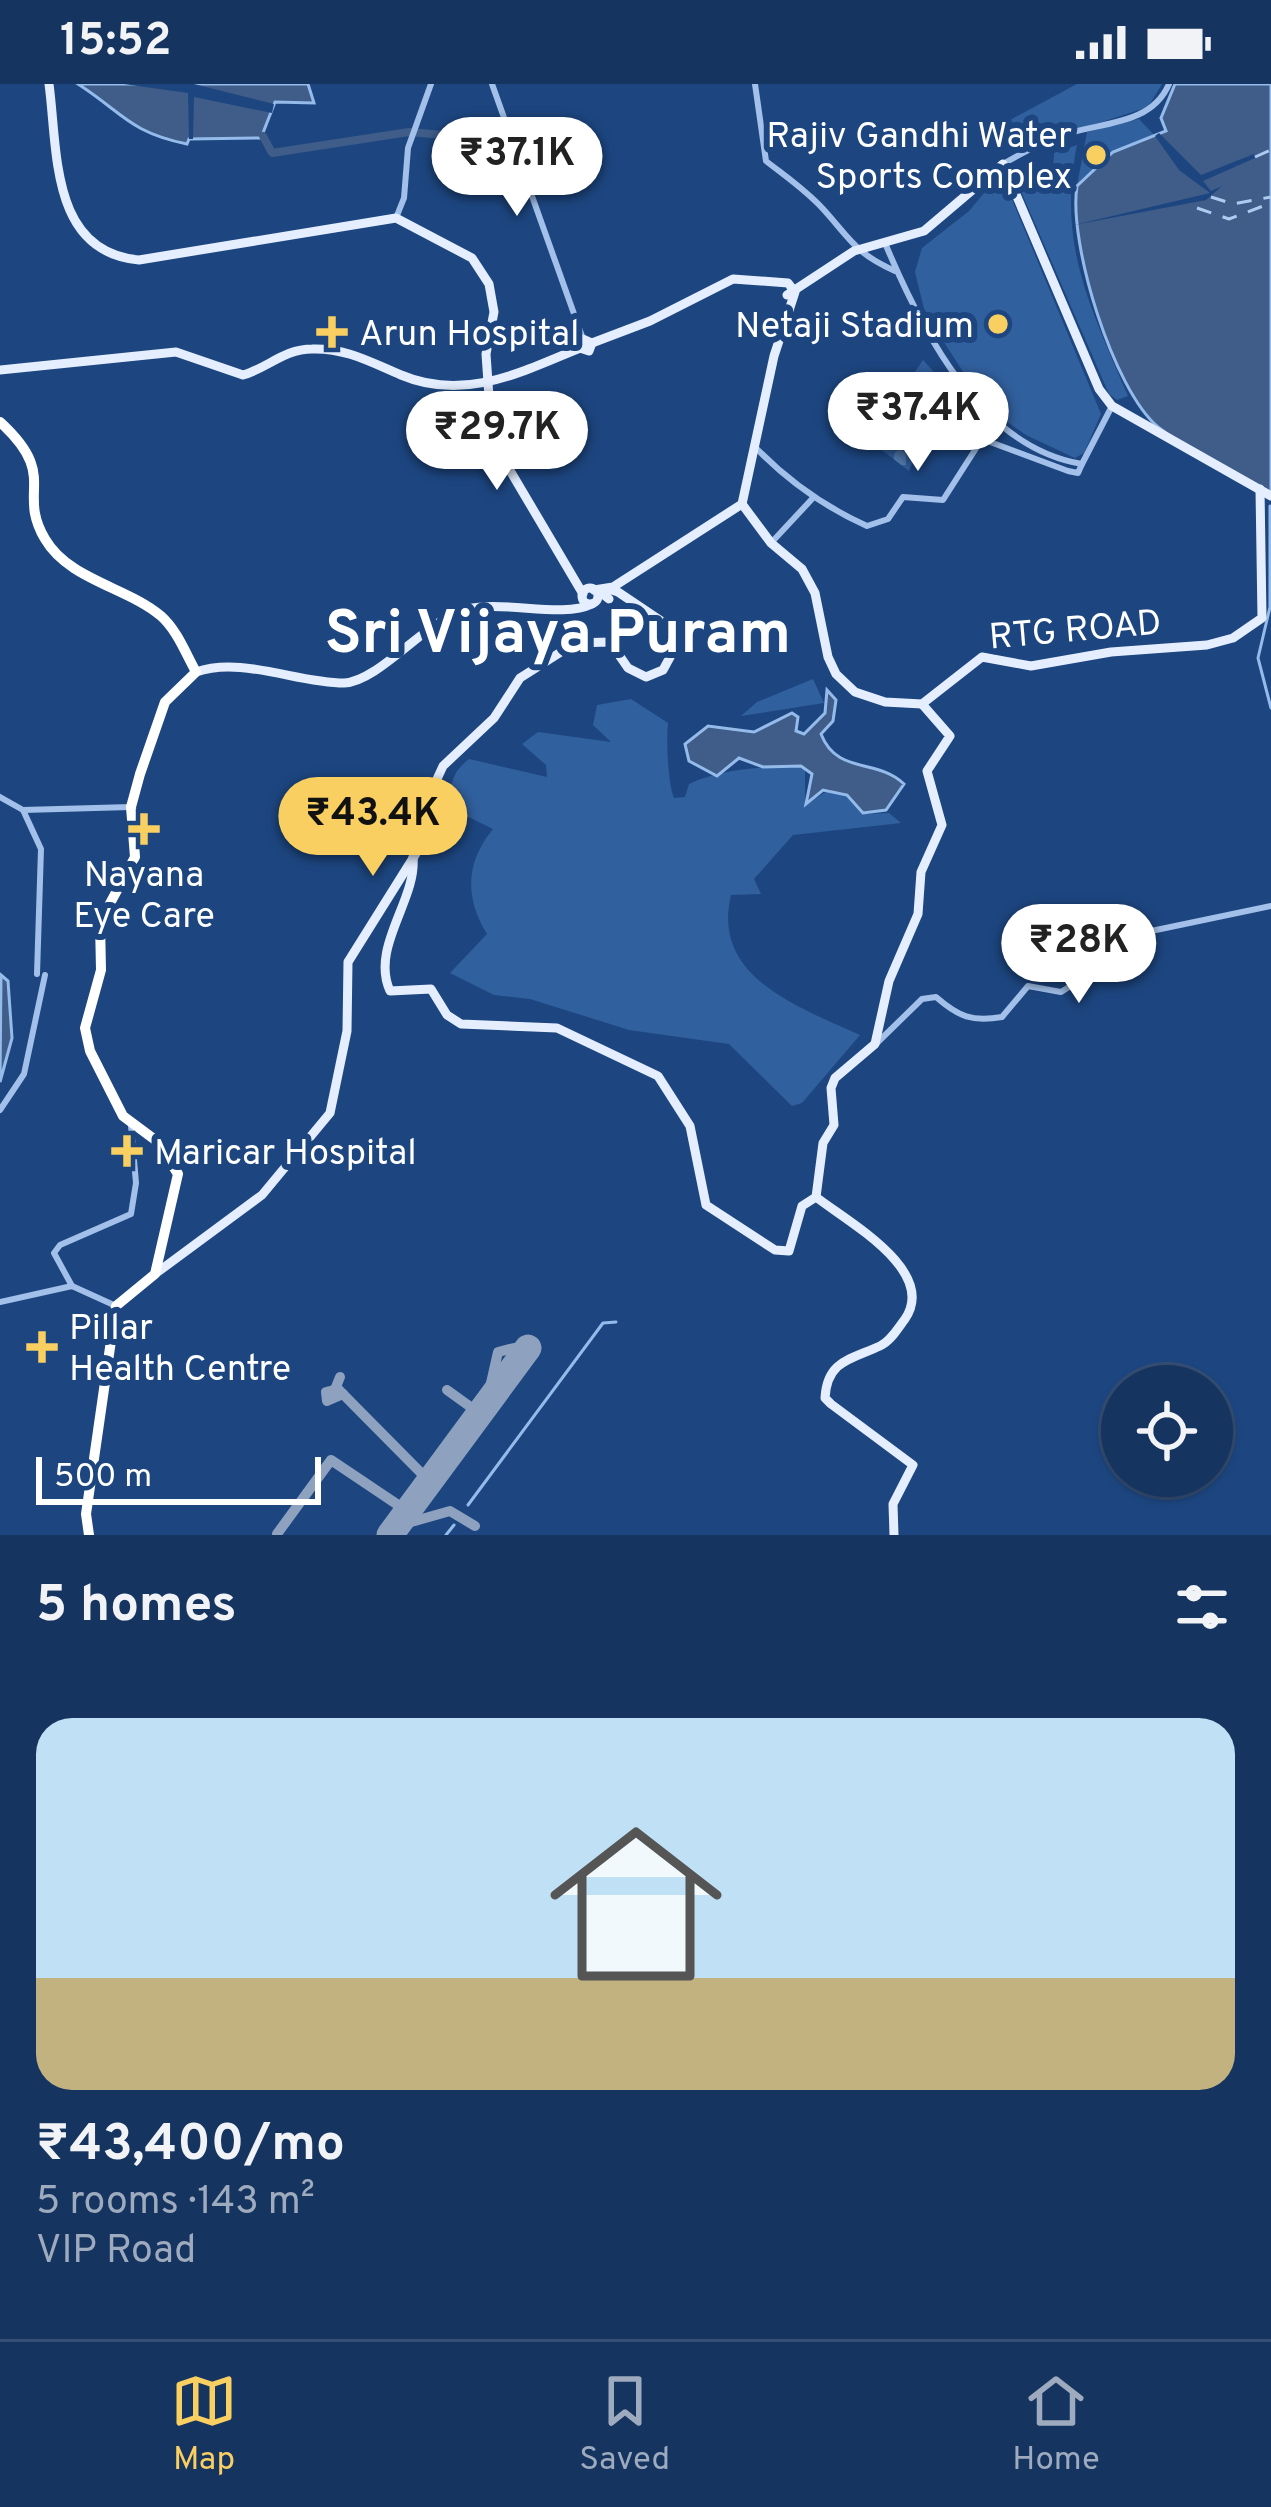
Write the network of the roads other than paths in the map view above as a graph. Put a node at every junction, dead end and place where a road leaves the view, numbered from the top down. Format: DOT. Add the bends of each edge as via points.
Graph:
graph roads {
  1 [pos="49,84"];
  2 [pos="431,84"];
  3 [pos="492,84"];
  4 [pos="754,84"];
  5 [pos="1169,84"];
  6 [pos="1003,164"];
  7 [pos="396,218"];
  8 [pos="885,243"];
  9 [pos="854,251"];
  10 [pos="895,272"];
  11 [pos="787,292"];
  12 [pos="585,343"];
  13 [pos="0,370"];
  14 [pos="488,385"];
  15 [pos="1112,406"];
  16 [pos="0,422"];
  17 [pos="756,448"];
  18 [pos="1082,464"];
  19 [pos="1260,489"];
  20 [pos="1271,496"];
  21 [pos="812,499"];
  22 [pos="742,504"];
  23 [pos="771,543"];
  24 [pos="612,593"];
  25 [pos="590,596"];
  26 [pos="196,672"];
  27 [pos="922,704"];
  28 [pos="0,797"];
  29 [pos="131,807"];
  30 [pos="23,810"];
  31 [pos="413,857"];
  32 [pos="1271,906"];
  33 [pos="875,1044"];
  34 [pos="0,1110"];
  35 [pos="131,1123"];
  36 [pos="816,1197"];
  37 [pos="155,1274"];
  38 [pos="72,1286"];
  39 [pos="0,1302"];
  40 [pos="116,1306"];
  41 [pos="89,1535"];
  42 [pos="894,1535"];
  1 -- 7 [label="main road" via="66,208 110,254 140,260"];
  2 -- 7 [label="street" via="412,133"];
  3 -- 12 [label="street"];
  4 -- 9 [label="street" via="766,161 822,207"];
  5 -- 6 [label="street" via="1138,116 1060,136"];
  6 -- 8 [label="main road" via="924,231"];
  6 -- 15 [label="main road"];
  7 -- 14 [label="main road" via="463,252 484,275 494,312"];
  8 -- 9 [label="main road"];
  8 -- 10 [label="street"];
  9 -- 10 [label="street"];
  9 -- 11 [label="main road"];
  10 -- 18 [label="street" via="937,350 996,421"];
  11 -- 12 [label="main road" via="734,279"];
  11 -- 17 [label="main road"];
  12 -- 14 [label="main road"];
  13 -- 14 [label="main road" via="176,352 243,375 308,349 349,352 426,383"];
  14 -- 25 [label="main road" via="492,440"];
  15 -- 18 [label="street"];
  15 -- 19 [label="main road"];
  16 -- 26 [label="highway" via="34,462 46,542 96,582 166,620"];
  17 -- 21 [label="street"];
  17 -- 22 [label="main road"];
  18 -- 21 [label="street" via="1078,473 1068,471 982,440 943,500 903,497 876,526"];
  19 -- 20 [label="main road"];
  19 -- 27 [label="main road, RTG ROAD" via="1262,618 1249,630 1208,645 1031,666 982,657"];
  21 -- 23 [label="street"];
  22 -- 23 [label="main road"];
  22 -- 24 [label="main road" via="627,575"];
  23 -- 27 [label="main road" via="802,569 815,593 836,674 855,692"];
  24 -- 25 [label="main road"];
  24 -- 31 [label="main road" via="682,635 656,675 636,674 610,642 596,640 574,643 520,678 437,777"];
  25 -- 26 [label="main road" via="566,608 502,603 458,611 347,683"];
  26 -- 29 [label="highway" via="165,702"];
  27 -- 33 [label="main road" via="951,737 927,772 942,825 921,872 918,914 889,981"];
  28 -- 30 [label="street"];
  29 -- 30 [label="street"];
  29 -- 35 [label="highway" via="135,857 104,910 101,970 85,1028"];
  30 -- 34 [label="street" via="41,849 41,974 24,1074"];
  31 -- 36 [label="main road" via="392,926 390,991 435,990 447,1015 471,1027 556,1028 652,1072 690,1126 703,1201 775,1250 793,1248 802,1206"];
  31 -- 37 [label="main road" via="348,962 347,1031 330,1113 262,1195"];
  32 -- 33 [label="street" via="1112,939 1077,982 1061,992 1028,986 1002,1017 975,1022 935,997 922,999"];
  33 -- 36 [label="main road" via="830,1088 834,1125"];
  35 -- 37 [label="highway" via="158,1142 178,1174"];
  35 -- 38 [label="street" via="131,1214 54,1252"];
  36 -- 42 [label="main road" via="902,1268 914,1291 888,1341 852,1354 826,1384 831,1404 913,1465 893,1504"];
  37 -- 40 [label="highway"];
  38 -- 39 [label="street"];
  38 -- 40 [label="street"];
  40 -- 41 [label="highway"];
}
